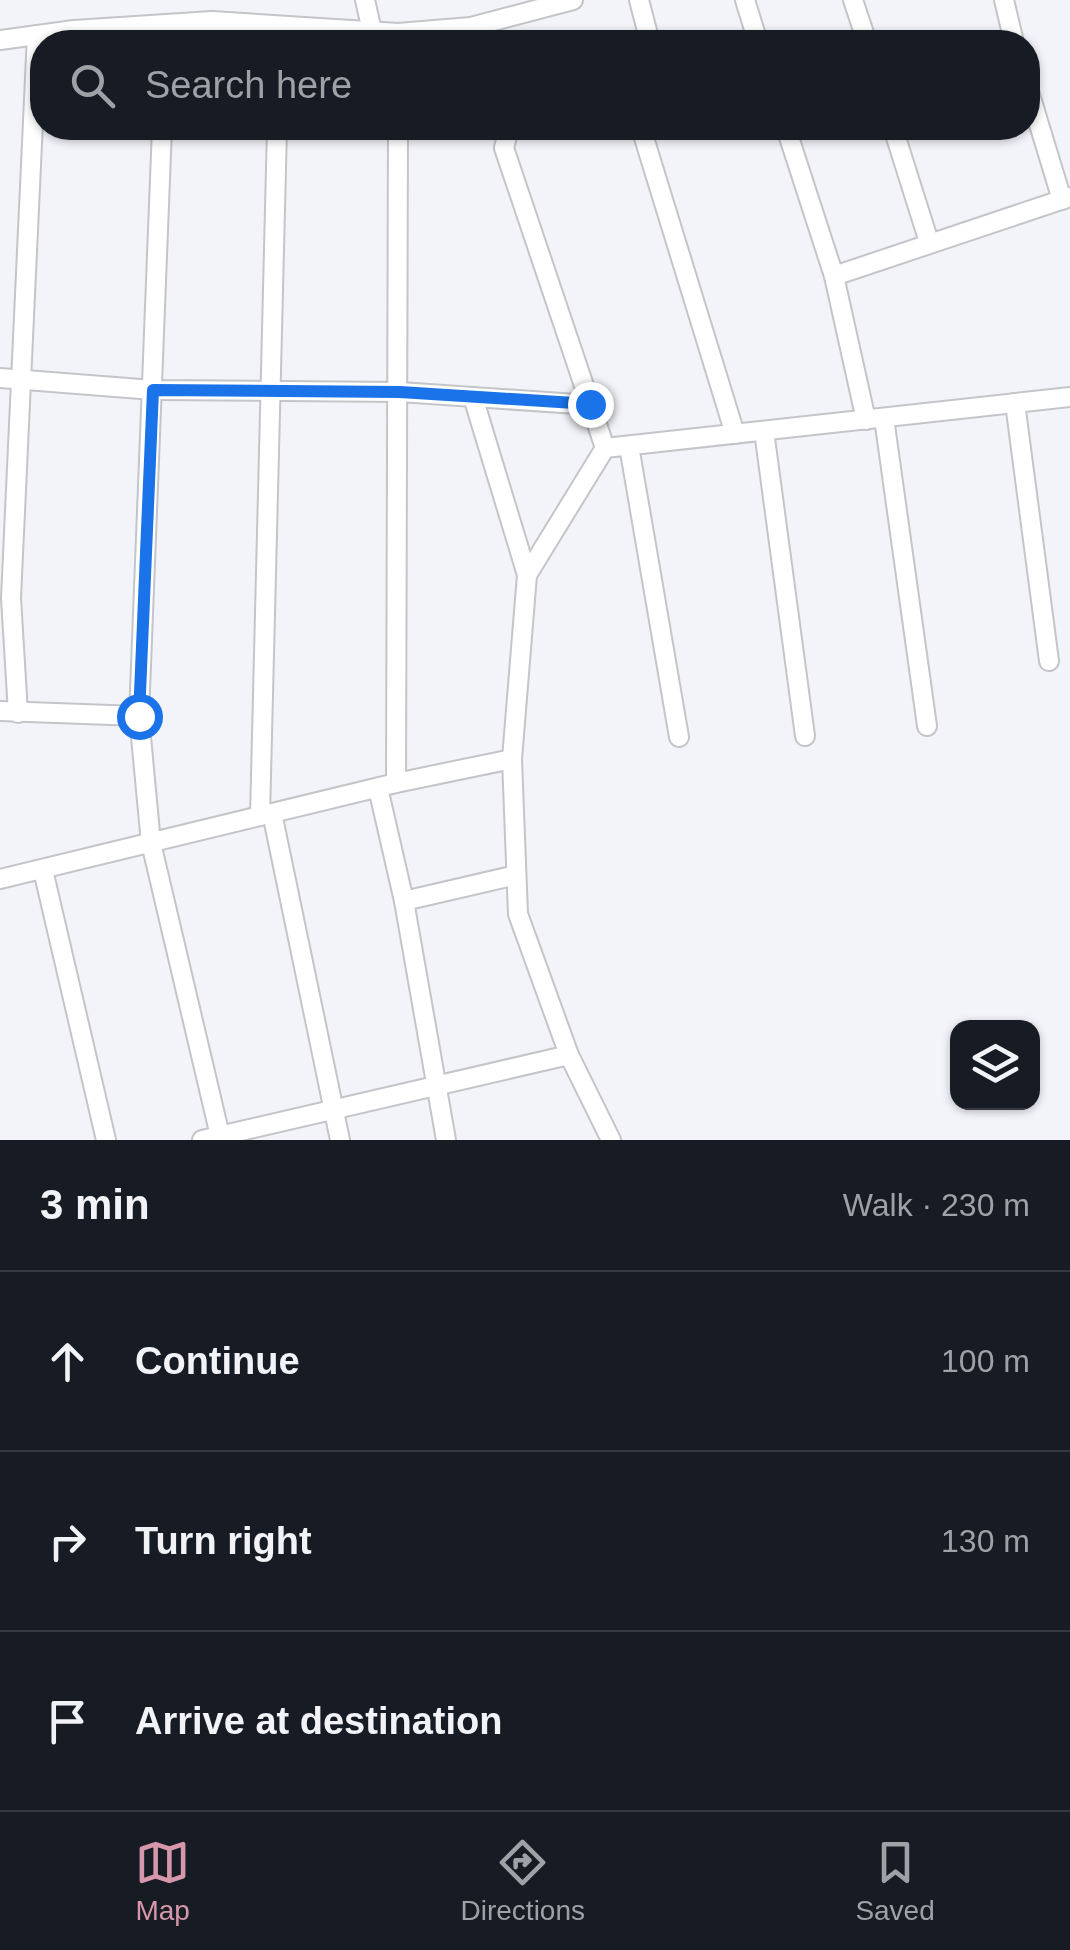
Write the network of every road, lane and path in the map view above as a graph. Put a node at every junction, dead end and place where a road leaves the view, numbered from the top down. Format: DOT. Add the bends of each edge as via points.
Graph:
graph roads {
  1 [pos="208,0"];
  2 [pos="365,0"];
  3 [pos="573,0"];
  4 [pos="638,0"];
  5 [pos="745,0"];
  6 [pos="853,0"];
  7 [pos="1004,0"];
  8 [pos="212,21"];
  9 [pos="177,30"];
  10 [pos="256,30"];
  11 [pos="372,30"];
  12 [pos="451,30"];
  13 [pos="647,30"];
  14 [pos="754,30"];
  15 [pos="863,30"];
  16 [pos="1011,30"];
  17 [pos="30,36"];
  18 [pos="0,40"];
  19 [pos="1040,123"];
  20 [pos="32,140"];
  21 [pos="162,140"];
  22 [pos="278,140"];
  23 [pos="398,140"];
  24 [pos="506,140"];
  25 [pos="645,140"];
  26 [pos="790,140"];
  27 [pos="897,140"];
  28 [pos="1066,198"];
  29 [pos="929,242"];
  30 [pos="834,276"];
  31 [pos="0,378"];
  32 [pos="21,380"];
  33 [pos="269,389"];
  34 [pos="153,390"];
  35 [pos="400,392"];
  36 [pos="473,397"];
  37 [pos="1070,397"];
  38 [pos="1015,403"];
  39 [pos="590,404"];
  40 [pos="875,419"];
  41 [pos="764,431"];
  42 [pos="735,434"];
  43 [pos="629,446"];
  44 [pos="605,448"];
  45 [pos="527,575"];
  46 [pos="1049,661"];
  47 [pos="9,712"];
  48 [pos="139,716"];
  49 [pos="927,726"];
  50 [pos="805,736"];
  51 [pos="678,737"];
  52 [pos="512,759"];
  53 [pos="387,785"];
  54 [pos="266,815"];
  55 [pos="150,843"];
  56 [pos="43,870"];
  57 [pos="516,876"];
  58 [pos="0,879"];
  59 [pos="404,901"];
  60 [pos="569,1055"];
  61 [pos="439,1087"];
  62 [pos="334,1112"];
  63 [pos="214,1139"];
  64 [pos="106,1140"];
  65 [pos="340,1140"];
  66 [pos="446,1140"];
  67 [pos="612,1140"];
  1 -- 8 [label="street"];
  2 -- 11 [label="street"];
  3 -- 12 [label="street"];
  4 -- 13 [label="street"];
  5 -- 14 [label="street"];
  6 -- 15 [label="street"];
  7 -- 16 [label="street"];
  8 -- 9 [label="street"];
  8 -- 10 [label="street"];
  17 -- 18 [label="street"];
  19 -- 28 [label="street"];
  20 -- 32 [label="street"];
  21 -- 34 [label="street"];
  22 -- 33 [label="street"];
  23 -- 35 [label="street"];
  24 -- 39 [label="street"];
  25 -- 42 [label="street"];
  26 -- 30 [label="street"];
  27 -- 29 [label="street"];
  28 -- 29 [label="street"];
  29 -- 30 [label="street"];
  30 -- 40 [label="street"];
  31 -- 32 [label="street"];
  32 -- 34 [label="street"];
  32 -- 47 [label="street"];
  33 -- 34 [label="street"];
  33 -- 35 [label="street"];
  33 -- 54 [label="street"];
  34 -- 48 [label="street"];
  35 -- 36 [label="street"];
  35 -- 53 [label="street"];
  36 -- 39 [label="street"];
  36 -- 45 [label="street"];
  37 -- 38 [label="street"];
  38 -- 40 [label="street"];
  38 -- 46 [label="street"];
  39 -- 44 [label="street"];
  40 -- 41 [label="street"];
  40 -- 49 [label="street"];
  41 -- 42 [label="street"];
  41 -- 50 [label="street"];
  42 -- 43 [label="street"];
  43 -- 44 [label="street"];
  43 -- 51 [label="street"];
  44 -- 45 [label="street"];
  45 -- 52 [label="street"];
  47 -- 48 [label="street"];
  48 -- 55 [label="street"];
  52 -- 53 [label="street"];
  52 -- 57 [label="street"];
  53 -- 54 [label="street"];
  53 -- 59 [label="street"];
  54 -- 55 [label="street"];
  54 -- 62 [label="street"];
  55 -- 56 [label="street"];
  55 -- 63 [label="street"];
  56 -- 58 [label="street"];
  56 -- 64 [label="street"];
  57 -- 59 [label="street"];
  57 -- 60 [label="street" via="518,914"];
  59 -- 61 [label="street"];
  60 -- 61 [label="street"];
  60 -- 67 [label="street"];
  61 -- 62 [label="street"];
  61 -- 66 [label="street"];
  62 -- 63 [label="street"];
  62 -- 65 [label="street"];
}
